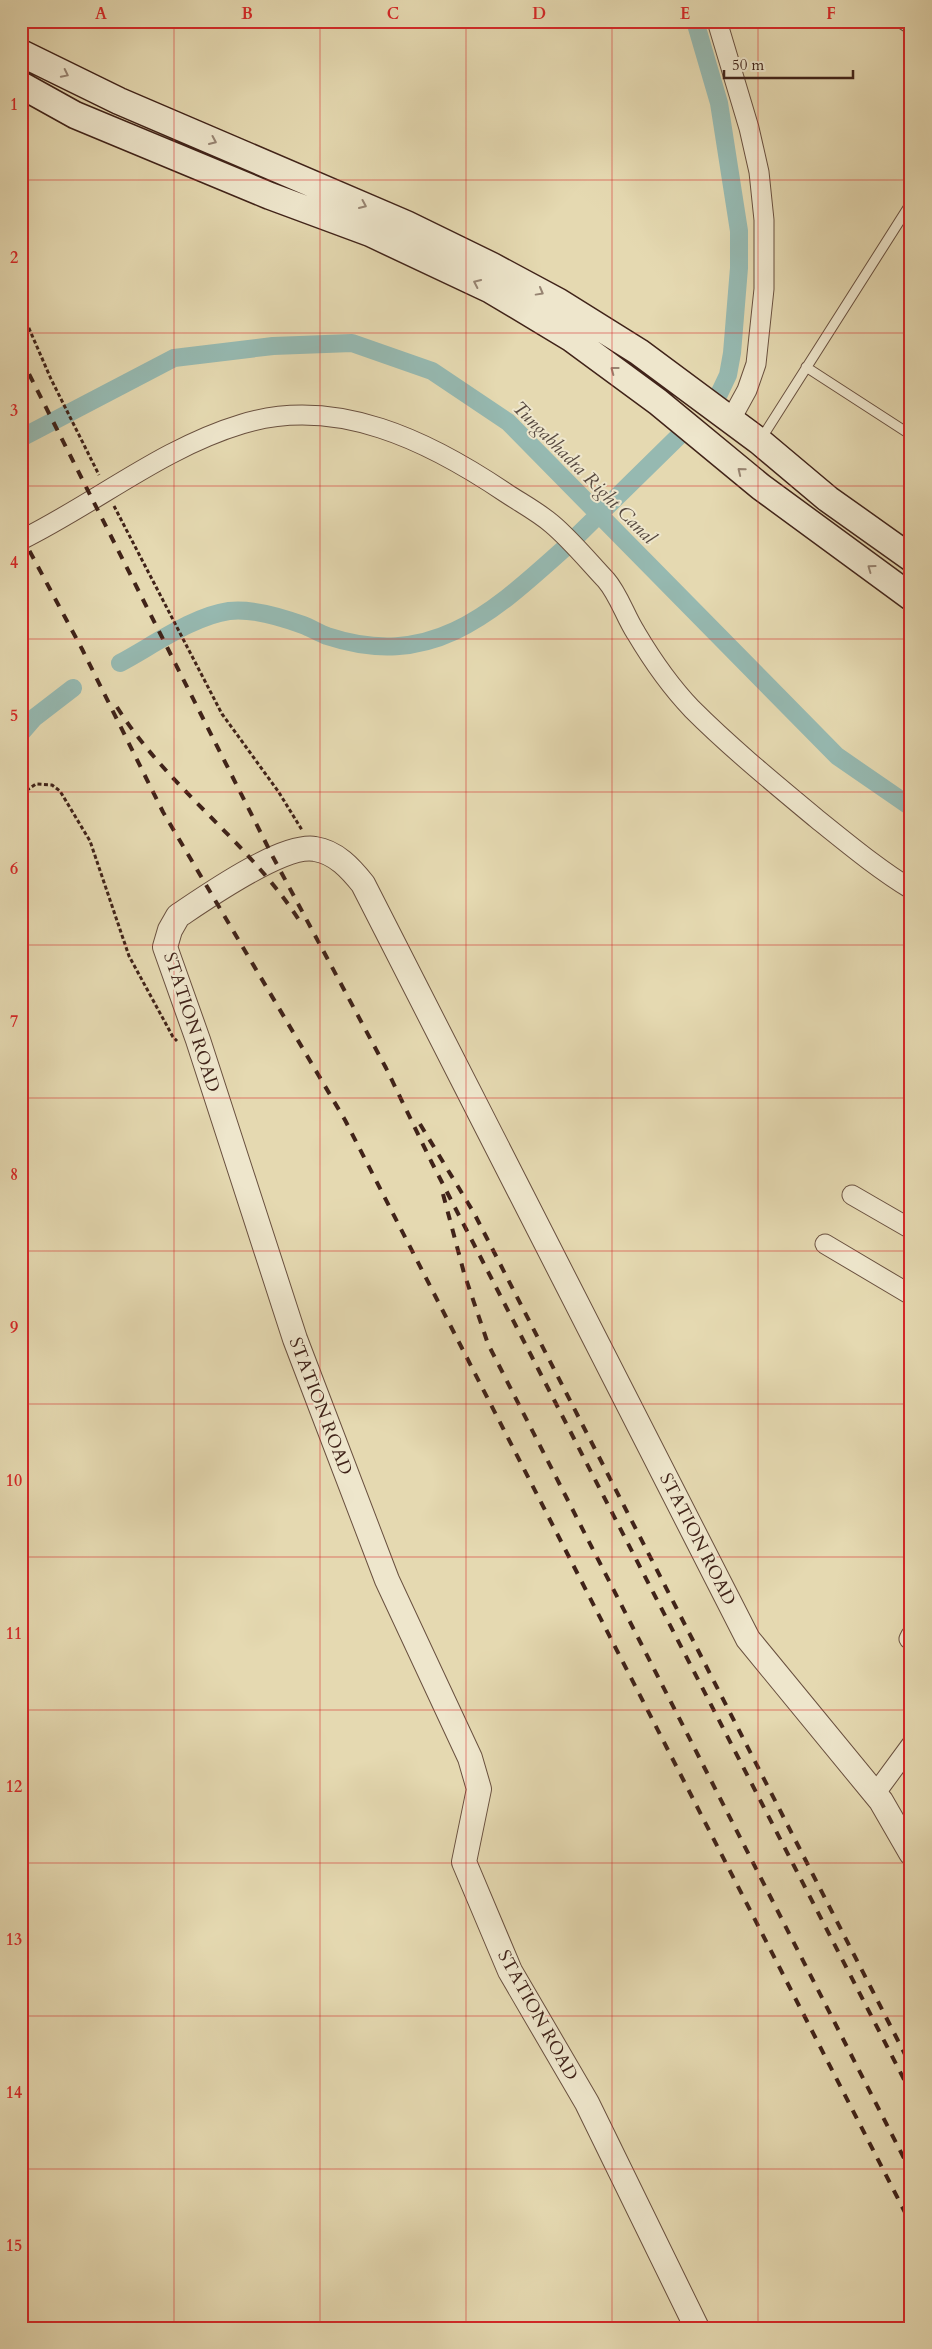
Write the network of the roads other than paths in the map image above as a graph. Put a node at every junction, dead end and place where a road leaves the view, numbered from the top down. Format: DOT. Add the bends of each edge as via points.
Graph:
graph roads {
  1 [pos="718,21"];
  2 [pos="898,21"];
  3 [pos="911,30"];
  4 [pos="21,53"];
  5 [pos="21,85"];
  6 [pos="911,203"];
  7 [pos="806,367"];
  8 [pos="730,421"];
  9 [pos="911,435"];
  10 [pos="759,441"];
  11 [pos="21,540"];
  12 [pos="911,558"];
  13 [pos="911,597"];
  14 [pos="911,888"];
  15 [pos="852,1195"];
  16 [pos="911,1229"];
  17 [pos="825,1244"];
  18 [pos="911,1295"];
  19 [pos="911,1745"];
  20 [pos="875,1794"];
  21 [pos="911,1853"];
  22 [pos="697,2328"];
  1 -- 8 [label="street" via="749,128 759,172 764,220 764,289 756,364 747,390"];
  2 -- 3 [label="lane"];
  4 -- 8 [label="main road, one-way" via="119,101 397,220 492,266 559,302 639,352"];
  13 -- 5 [label="main road, one-way" via="761,487 658,402 571,338 491,290 370,233 270,196 75,115"];
  6 -- 7 [label="lane"];
  7 -- 9 [label="lane"];
  7 -- 10 [label="lane"];
  8 -- 10 [label="main road"];
  10 -- 12 [label="main road" via="828,498"];
  11 -- 14 [label="street" via="93,502 151,464 242,424 308,414 393,431 475,472 553,525 608,583 636,633 691,708 842,839"];
  15 -- 16 [label="street"];
  17 -- 18 [label="street"];
  19 -- 20 [label="street"];
  20 -- 21 [label="street, STATION ROAD"];
  20 -- 22 [label="street, STATION ROAD" via="748,1639 363,884 350,868 330,854 313,848 273,857 178,916 165,947 295,1339 387,1580 472,1766 479,1789 464,1862 510,1971 587,2103"];
}
